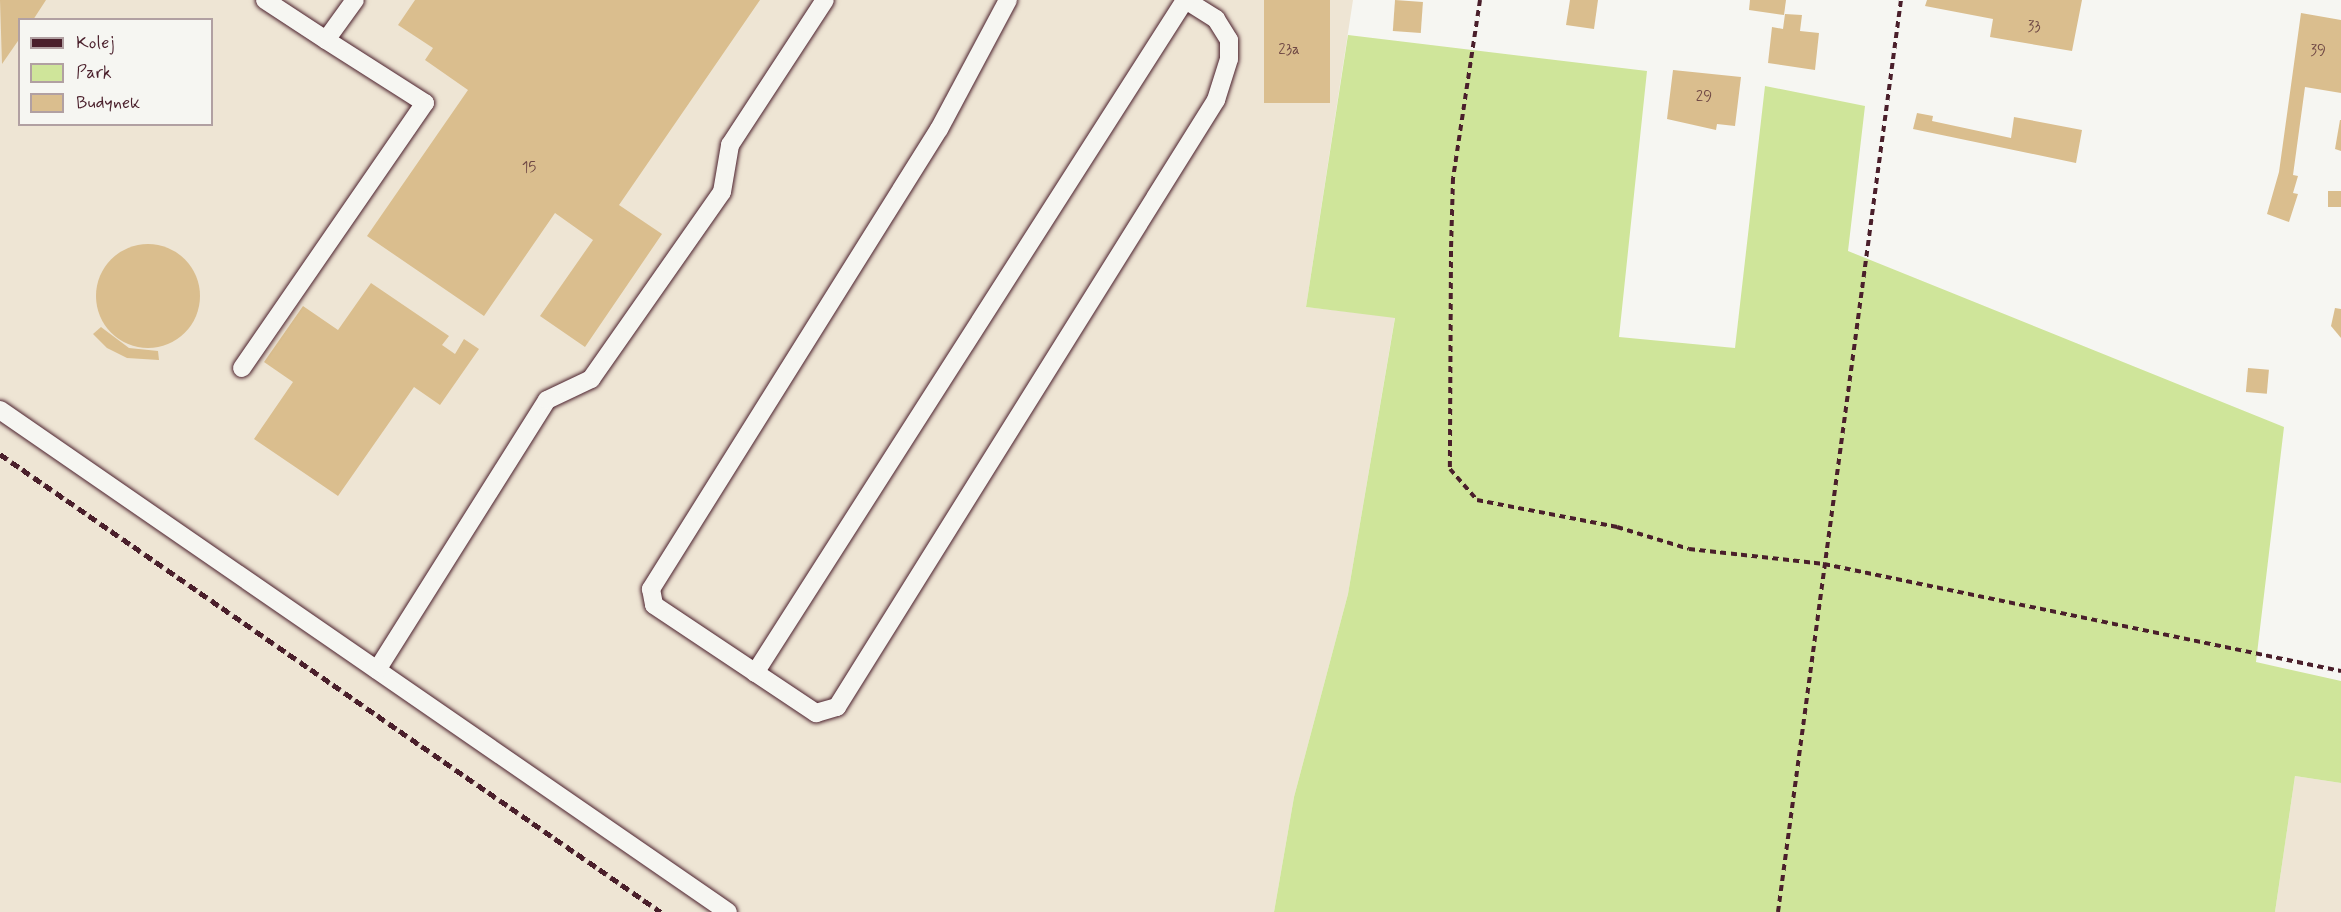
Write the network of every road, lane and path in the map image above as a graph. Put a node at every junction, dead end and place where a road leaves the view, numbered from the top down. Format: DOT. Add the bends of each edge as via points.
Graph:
graph roads {
  1 [pos="265,0"];
  2 [pos="355,0"];
  3 [pos="825,0"];
  4 [pos="1008,0"];
  5 [pos="1185,0"];
  6 [pos="1480,0"];
  7 [pos="1902,0"];
  8 [pos="326,40"];
  9 [pos="242,368"];
  10 [pos="0,410"];
  11 [pos="1824,564"];
  12 [pos="377,670"];
  13 [pos="2341,670"];
  14 [pos="755,673"];
  15 [pos="728,912"];
  16 [pos="1778,912"];
  1 -- 8 [label="lane"];
  2 -- 8 [label="lane"];
  3 -- 12 [label="lane" via="730,145 722,192 591,379 547,400"];
  4 -- 14 [label="lane" via="939,129 651,589 654,605"];
  5 -- 14 [label="lane"];
  5 -- 14 [label="lane" via="1216,19 1229,40 1229,59 1216,100 837,707 816,713"];
  6 -- 11 [label="path" via="1453,178 1450,469 1477,500 1617,527 1689,549"];
  7 -- 11 [label="path"];
  8 -- 9 [label="lane" via="425,103"];
  10 -- 12 [label="lane"];
  11 -- 13 [label="path"];
  11 -- 16 [label="path"];
  12 -- 15 [label="lane"];
}
